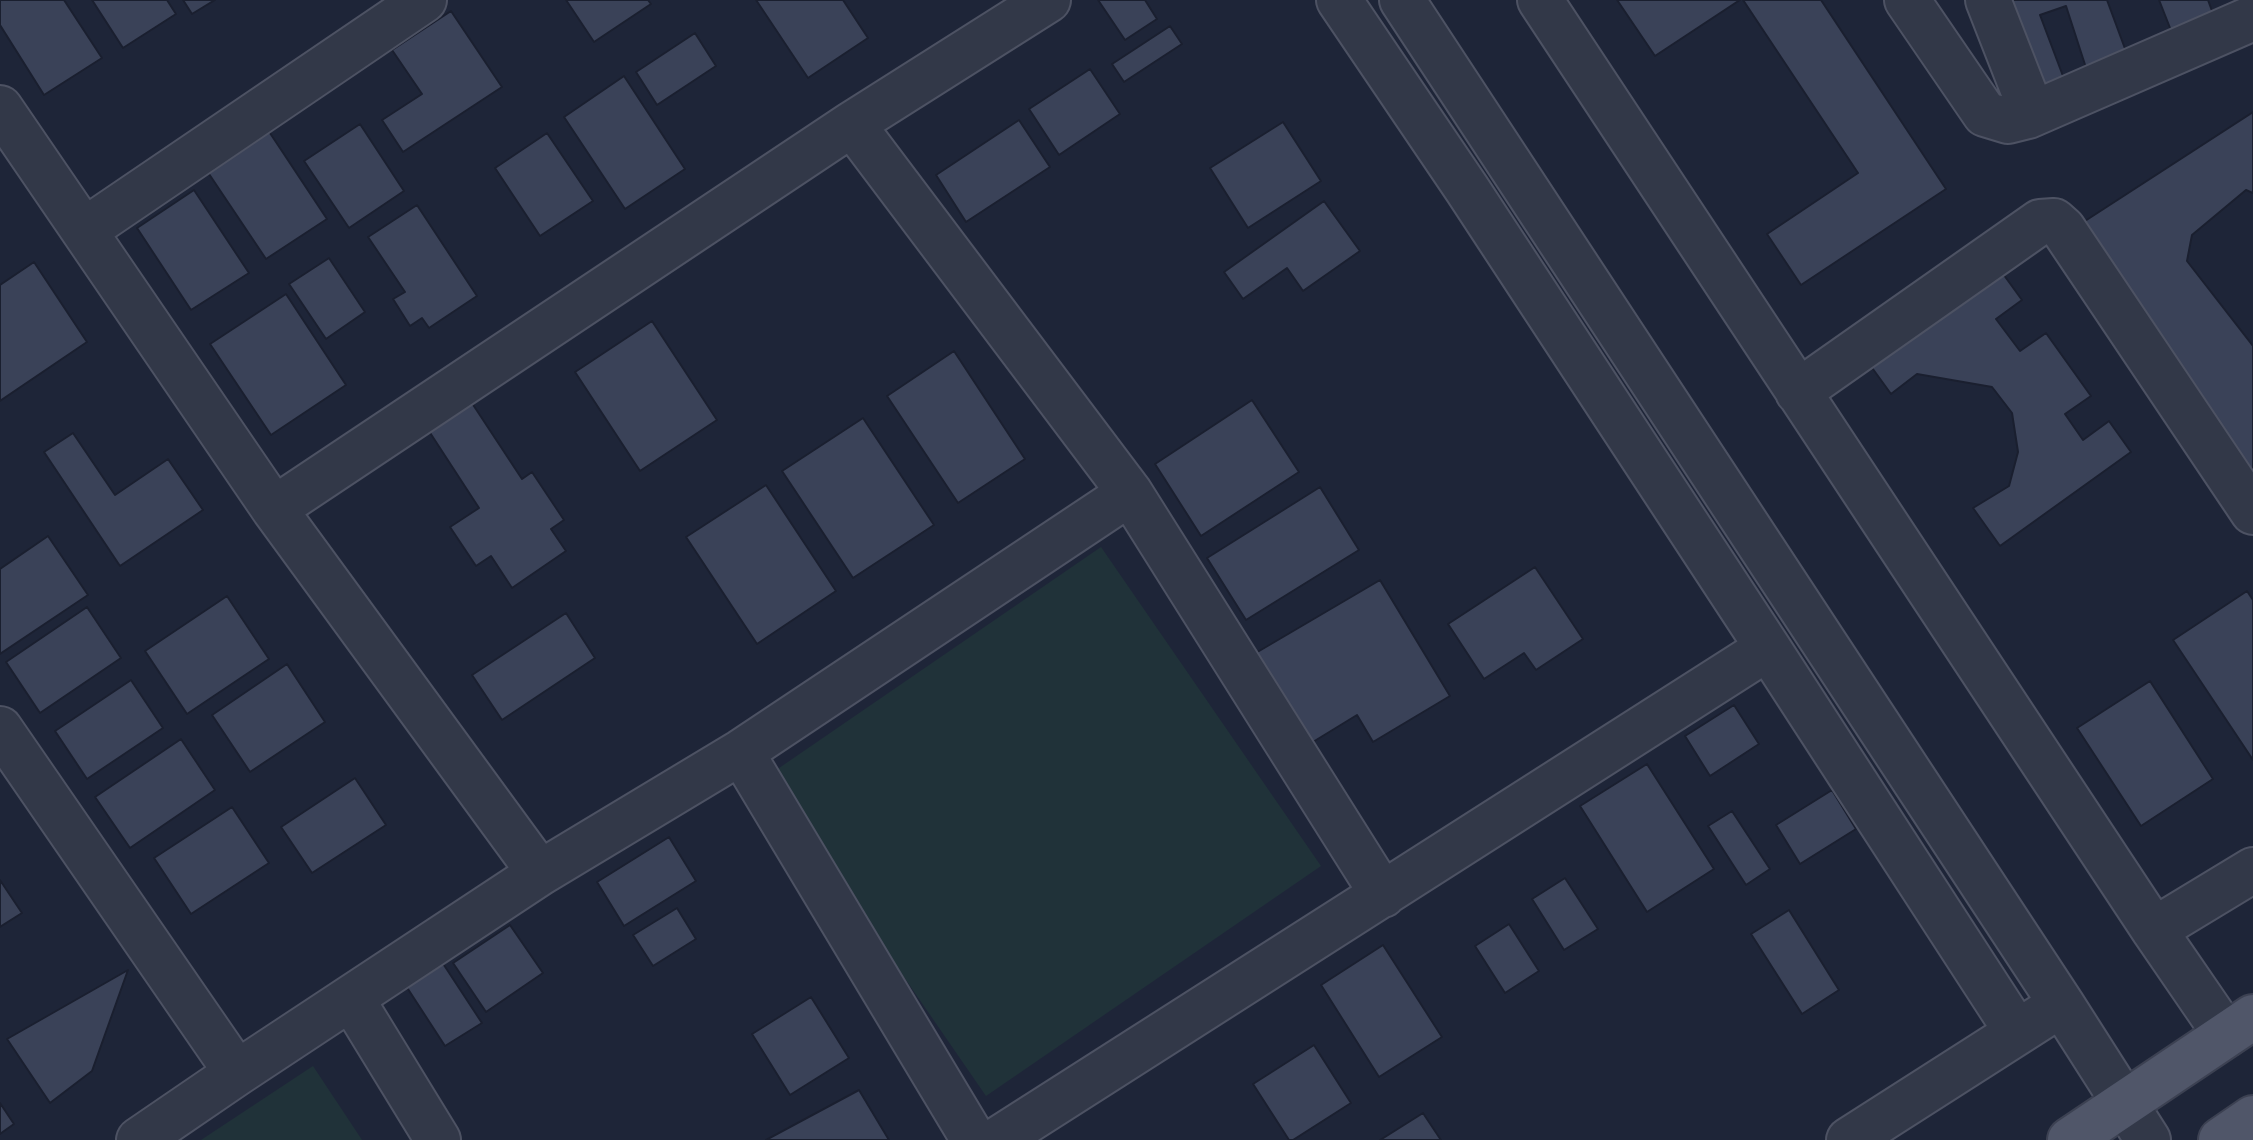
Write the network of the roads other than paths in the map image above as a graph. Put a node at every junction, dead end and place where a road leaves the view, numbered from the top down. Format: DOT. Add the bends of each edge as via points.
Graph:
graph roads {
  1 [pos="424,0"];
  2 [pos="1048,0"];
  3 [pos="1339,0"];
  4 [pos="1402,0"];
  5 [pos="1540,0"];
  6 [pos="1907,0"];
  7 [pos="1988,0"];
  8 [pos="2253,18"];
  9 [pos="0,108"];
  10 [pos="2028,116"];
  11 [pos="852,124"];
  12 [pos="85,230"];
  13 [pos="1798,392"];
  14 [pos="1130,493"];
  15 [pos="274,509"];
  16 [pos="2253,512"];
  17 [pos="1768,648"];
  18 [pos="0,729"];
  19 [pos="741,752"];
  20 [pos="2253,870"];
  21 [pos="540,873"];
  22 [pos="1383,895"];
  23 [pos="2154,930"];
  24 [pos="351,998"];
  25 [pos="2062,1005"];
  26 [pos="2240,1026"];
  27 [pos="2017,1032"];
  28 [pos="237,1073"];
  29 [pos="2124,1103"];
  30 [pos="2253,1118"];
  31 [pos="139,1140"];
  32 [pos="438,1140"];
  33 [pos="974,1140"];
  34 [pos="997,1140"];
  35 [pos="1849,1140"];
  36 [pos="2070,1140"];
  37 [pos="2148,1140"];
  38 [pos="2221,1140"];
  1 -- 12 [label="street"];
  2 -- 11 [label="street"];
  3 -- 17 [label="street"];
  4 -- 25 [label="street"];
  5 -- 13 [label="street"];
  6 -- 10 [label="street" via="1985,114 2008,121"];
  7 -- 10 [label="street" via="2024,92"];
  8 -- 10 [label="street"];
  9 -- 12 [label="street"];
  11 -- 14 [label="street"];
  11 -- 15 [label="street"];
  12 -- 15 [label="street"];
  13 -- 16 [label="street" via="2040,222 2054,221"];
  13 -- 23 [label="street"];
  14 -- 19 [label="street"];
  14 -- 22 [label="street"];
  15 -- 21 [label="street"];
  17 -- 22 [label="street"];
  17 -- 27 [label="street"];
  18 -- 28 [label="street"];
  19 -- 21 [label="street"];
  19 -- 33 [label="street"];
  20 -- 23 [label="street"];
  21 -- 24 [label="street"];
  22 -- 34 [label="street"];
  23 -- 26 [label="street"];
  24 -- 28 [label="street"];
  24 -- 32 [label="street"];
  25 -- 27 [label="street"];
  25 -- 29 [label="street"];
  26 -- 29 [label="main road"];
  27 -- 35 [label="street"];
  28 -- 31 [label="street"];
  29 -- 36 [label="main road"];
  29 -- 37 [label="street"];
  30 -- 38 [label="main road"];
}
